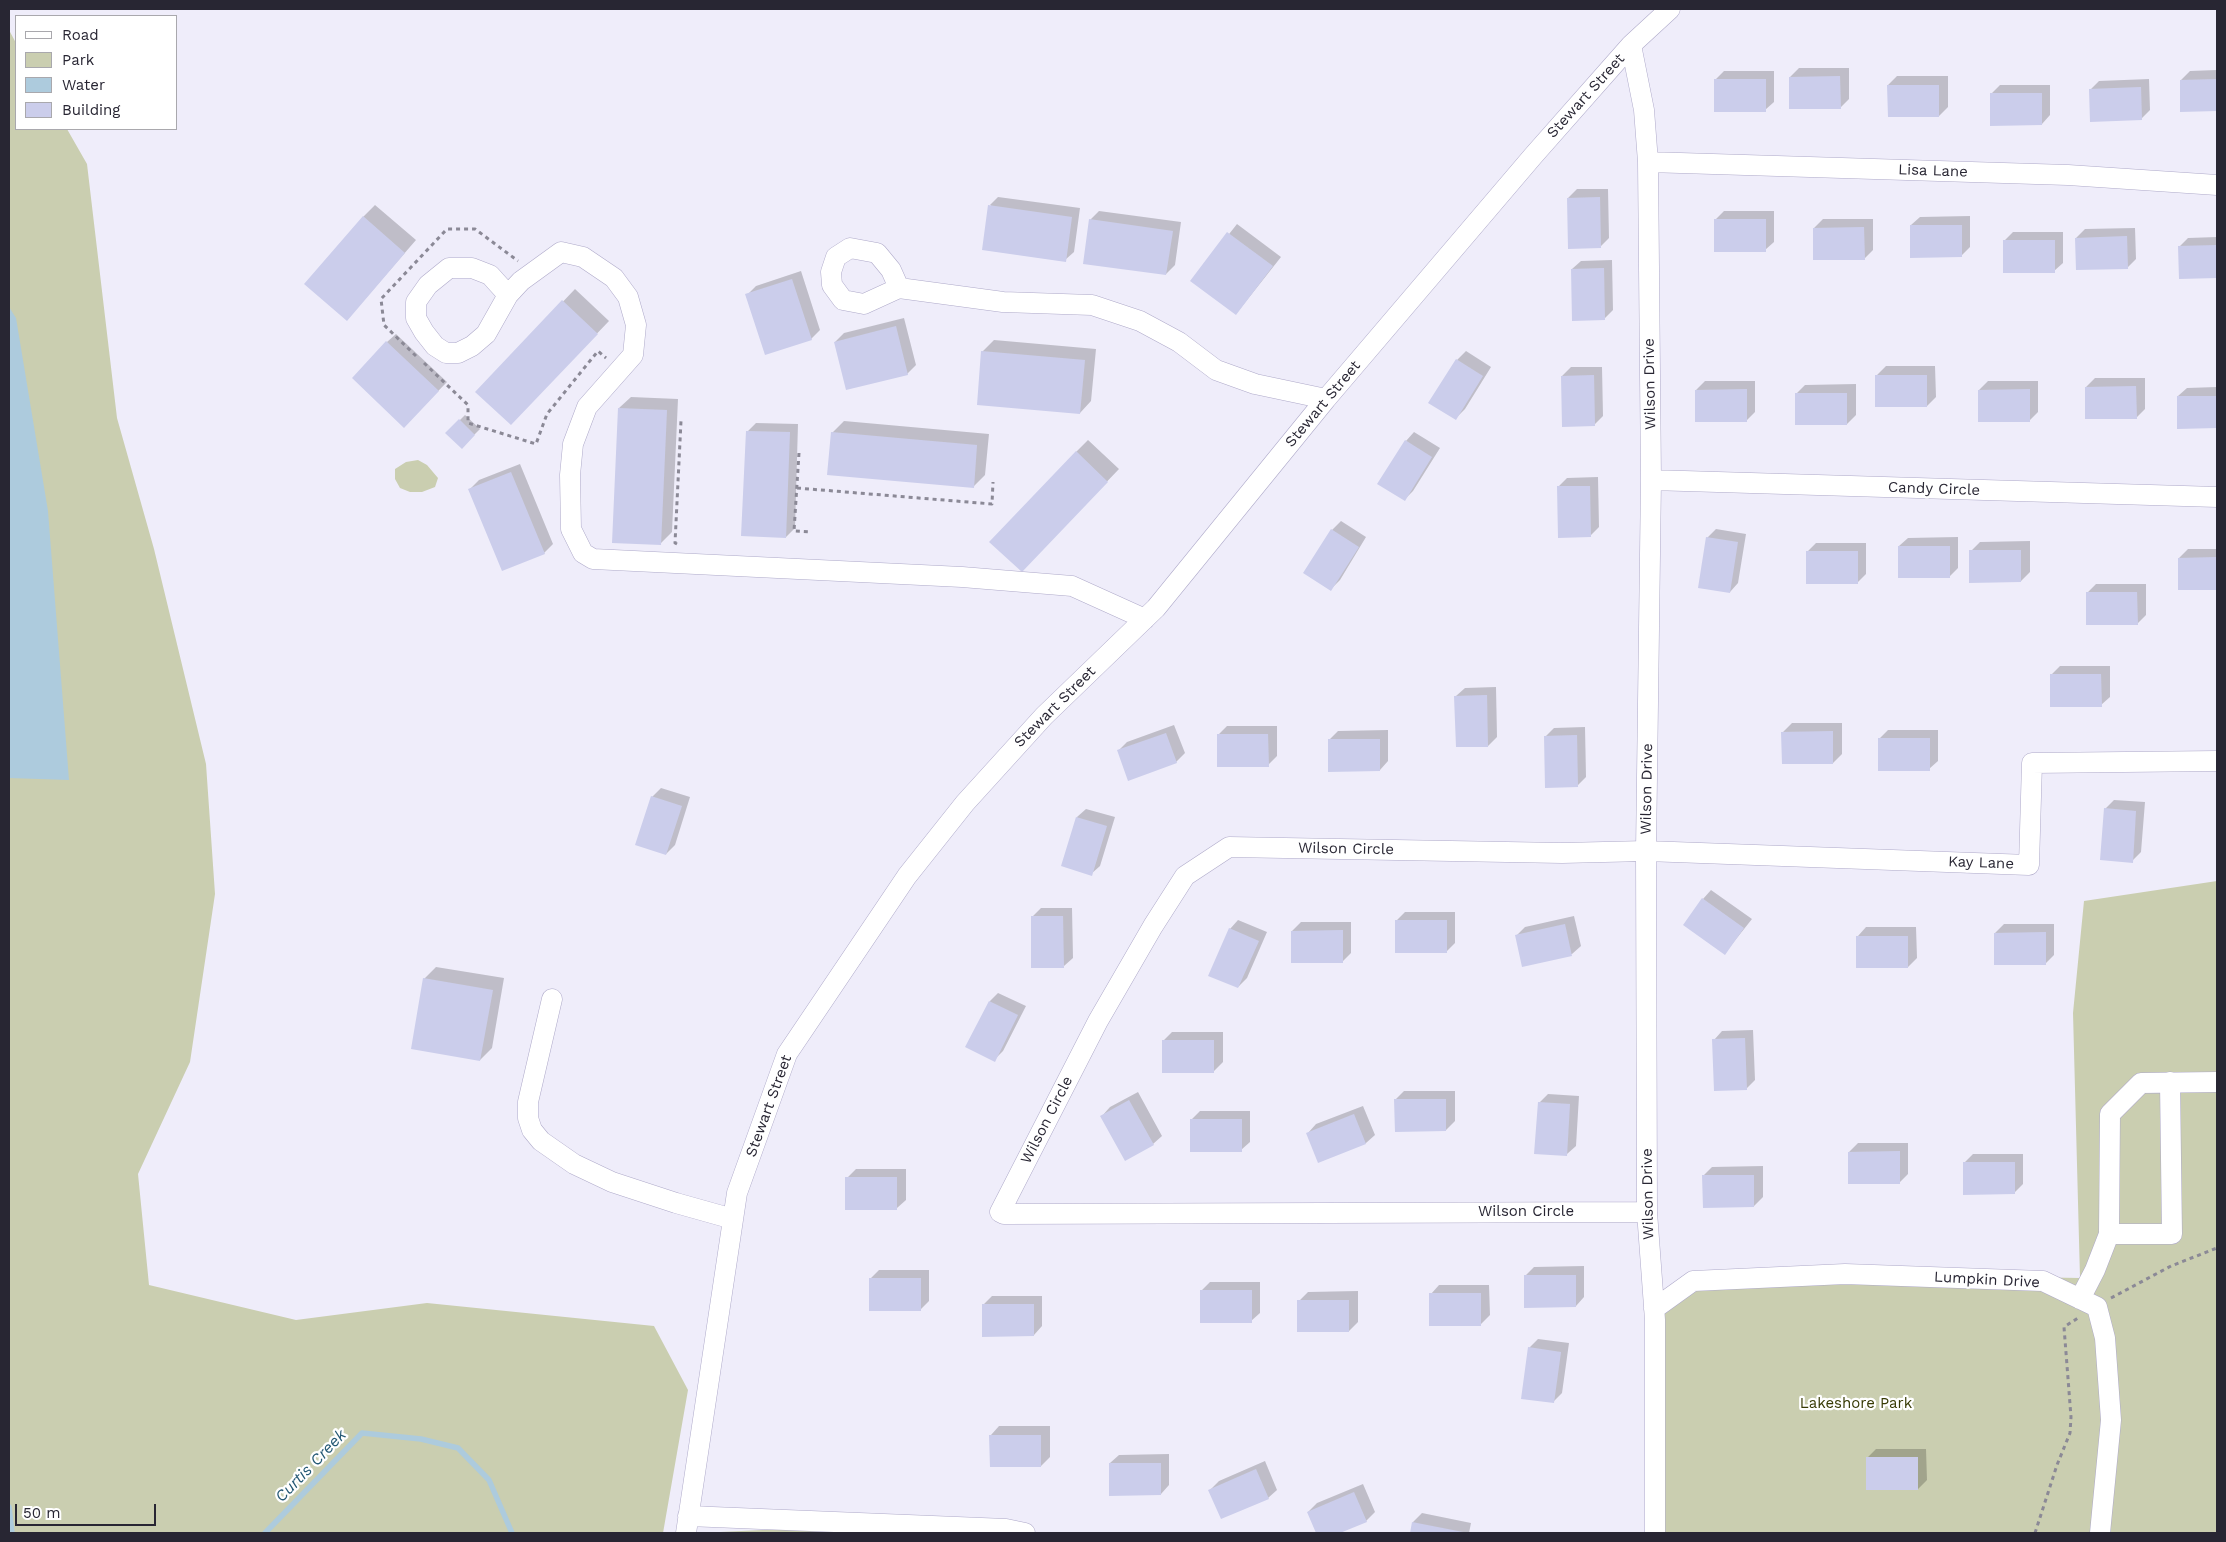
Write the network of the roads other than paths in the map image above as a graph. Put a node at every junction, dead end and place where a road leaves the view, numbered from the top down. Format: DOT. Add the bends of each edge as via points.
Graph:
graph roads {
  1 [pos="1670,9"];
  2 [pos="1631,45"];
  3 [pos="1648,162"];
  4 [pos="2217,186"];
  5 [pos="899,288"];
  6 [pos="508,295"];
  7 [pos="1326,399"];
  8 [pos="1651,480"];
  9 [pos="2217,497"];
  10 [pos="1145,619"];
  11 [pos="2217,761"];
  12 [pos="1646,851"];
  13 [pos="552,998"];
  14 [pos="2170,1082"];
  15 [pos="2217,1082"];
  16 [pos="1647,1212"];
  17 [pos="733,1219"];
  18 [pos="2109,1234"];
  19 [pos="2080,1299"];
  20 [pos="1654,1310"];
  21 [pos="687,1525"];
  22 [pos="781,1527"];
  23 [pos="1025,1533"];
  24 [pos="1655,1533"];
  25 [pos="2100,1533"];
  1 -- 2 [label="street, Stewart Street"];
  2 -- 3 [label="street, Wilson Drive" via="1644,110"];
  2 -- 7 [label="street, Stewart Street"];
  3 -- 4 [label="street, Lisa Lane" via="2068,175"];
  3 -- 8 [label="street, Wilson Drive"];
  5 -- 5 [label="street" via="864,304 843,300 832,285 831,272 836,257 850,248 877,253 891,270"];
  5 -- 7 [label="street" via="1003,302 1092,305 1140,321 1179,342 1216,370 1255,384"];
  6 -- 6 [label="street" via="490,275 472,268 450,268 428,285 416,302 416,318 435,346 446,353 458,353 486,334"];
  6 -- 10 [label="street" via="561,252 583,257 614,278 628,297 636,325 633,354 587,407 573,444 571,529 583,553 593,559 962,577 1072,586"];
  7 -- 10 [label="street, Stewart Street"];
  8 -- 9 [label="street, Candy Circle"];
  8 -- 12 [label="street, Wilson Drive"];
  10 -- 17 [label="street, Stewart Street" via="1044,716 965,803 907,876 787,1054 737,1193"];
  11 -- 12 [label="street, Kay Lane" via="2032,763 2029,864"];
  12 -- 16 [label="street, Wilson Drive"];
  12 -- 16 [label="street, Wilson Circle" via="1562,853 1229,847 1185,876 1153,926 1098,1021 1000,1212"];
  13 -- 17 [label="street" via="528,1102 532,1130 541,1141 574,1164 612,1182"];
  14 -- 15 [label="street"];
  14 -- 18 [label="street" via="2142,1083 2110,1114"];
  14 -- 18 [label="street" via="2172,1234"];
  16 -- 20 [label="street, Wilson Drive"];
  17 -- 21 [label="street, Stewart Street"];
  18 -- 19 [label="street" via="2096,1270"];
  19 -- 20 [label="street, Lumpkin Drive" via="2043,1281 1845,1274 1693,1281"];
  19 -- 25 [label="street, Lumpkin Drive" via="2096,1307 2105,1338 2111,1420"];
  20 -- 24 [label="street, Wilson Drive"];
  21 -- 22 [label="street"];
  22 -- 23 [label="street" via="1006,1528"];
}
